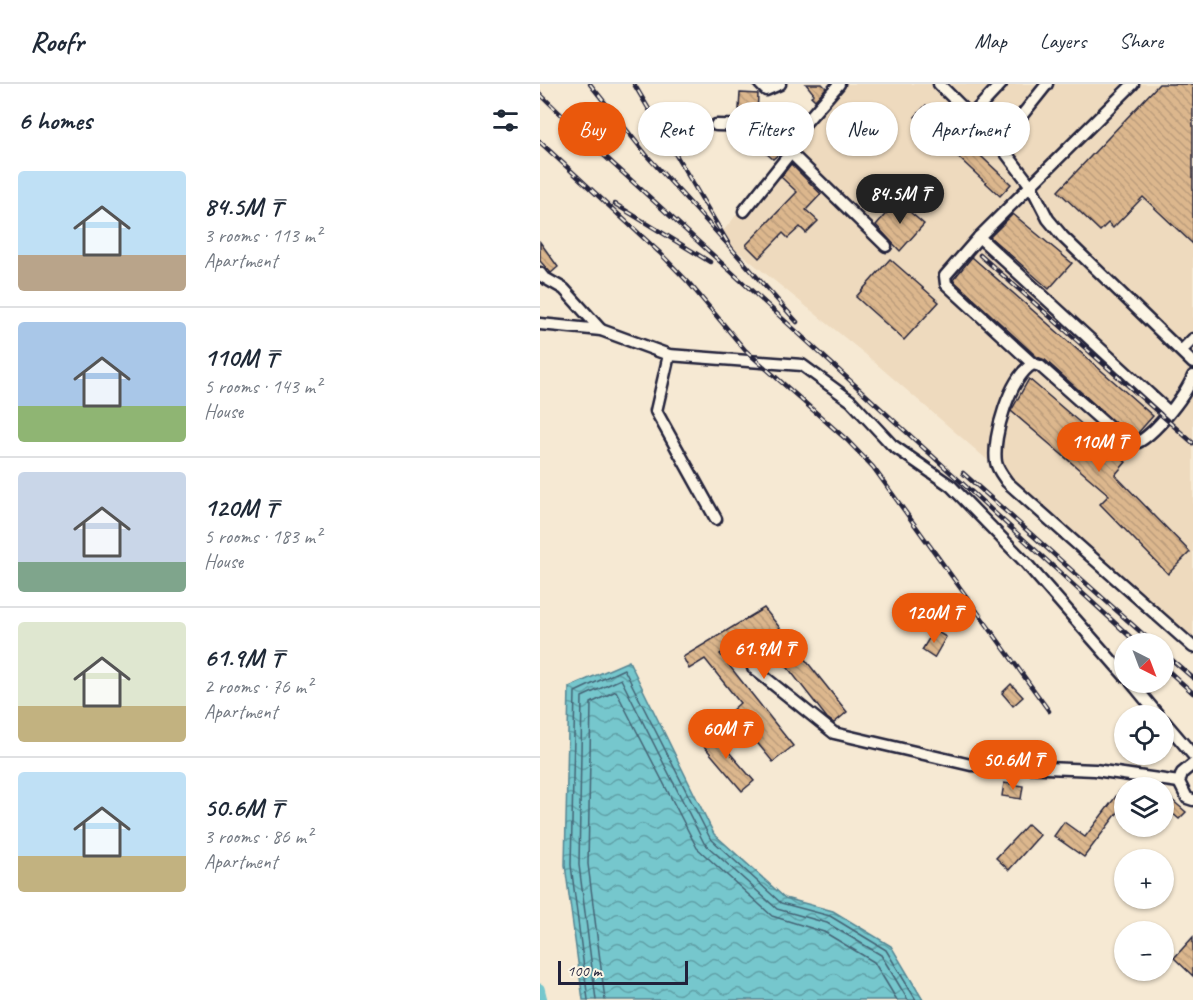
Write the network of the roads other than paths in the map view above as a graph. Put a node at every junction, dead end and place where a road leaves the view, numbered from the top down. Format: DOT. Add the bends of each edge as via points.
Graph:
graph roads {
  1 [pos="760,84"];
  2 [pos="780,84"];
  3 [pos="838,84"];
  4 [pos="939,84"];
  5 [pos="1001,84"];
  6 [pos="1047,84"];
  7 [pos="1133,84"];
  8 [pos="956,102"];
  9 [pos="984,102"];
  10 [pos="1030,105"];
  11 [pos="814,115"];
  12 [pos="716,125"];
  13 [pos="726,125"];
  14 [pos="783,156"];
  15 [pos="795,156"];
  16 [pos="1008,156"];
  17 [pos="1031,186"];
  18 [pos="744,211"];
  19 [pos="979,237"];
  20 [pos="886,246"];
  21 [pos="540,273"];
  22 [pos="540,324"];
  23 [pos="601,330"];
  24 [pos="1193,339"];
  25 [pos="1182,350"];
  26 [pos="669,355"];
  27 [pos="1193,363"];
  28 [pos="1033,364"];
  29 [pos="1193,376"];
  30 [pos="1169,412"];
  31 [pos="716,519"];
  32 [pos="1193,647"];
  33 [pos="1114,663"];
  34 [pos="753,668"];
  35 [pos="1140,693"];
  36 [pos="1150,705"];
  37 [pos="1174,733"];
  38 [pos="1193,755"];
  39 [pos="1193,764"];
  40 [pos="1179,783"];
  41 [pos="1193,800"];
  1 -- 2 [label="street" via="766,90"];
  3 -- 11 [label="street"];
  4 -- 8 [label="street"];
  5 -- 9 [label="street"];
  6 -- 10 [label="street"];
  7 -- 17 [label="street"];
  12 -- 13 [label="street"];
  14 -- 18 [label="street"];
  15 -- 20 [label="street"];
  16 -- 17 [label="street"];
  17 -- 19 [label="street"];
  17 -- 25 [label="street" via="1048,219 1063,237"];
  19 -- 28 [label="street" via="944,281"];
  19 -- 30 [label="street"];
  21 -- 23 [label="street" via="564,289"];
  22 -- 23 [label="street"];
  23 -- 26 [label="street"];
  24 -- 25 [label="street"];
  25 -- 27 [label="street"];
  26 -- 31 [label="street" via="656,411"];
  26 -- 33 [label="street" via="802,365 851,401 892,445 951,486 1025,562"];
  28 -- 30 [label="street" via="1130,445 1146,438"];
  28 -- 32 [label="street" via="1018,380 1004,407 996,455 1001,473"];
  29 -- 30 [label="street"];
  34 -- 40 [label="street" via="834,733 971,765 1095,770"];
  35 -- 36 [label="street"];
  37 -- 38 [label="street"];
  39 -- 40 [label="street" via="1182,773"];
  40 -- 41 [label="street" via="1187,798"];
}
